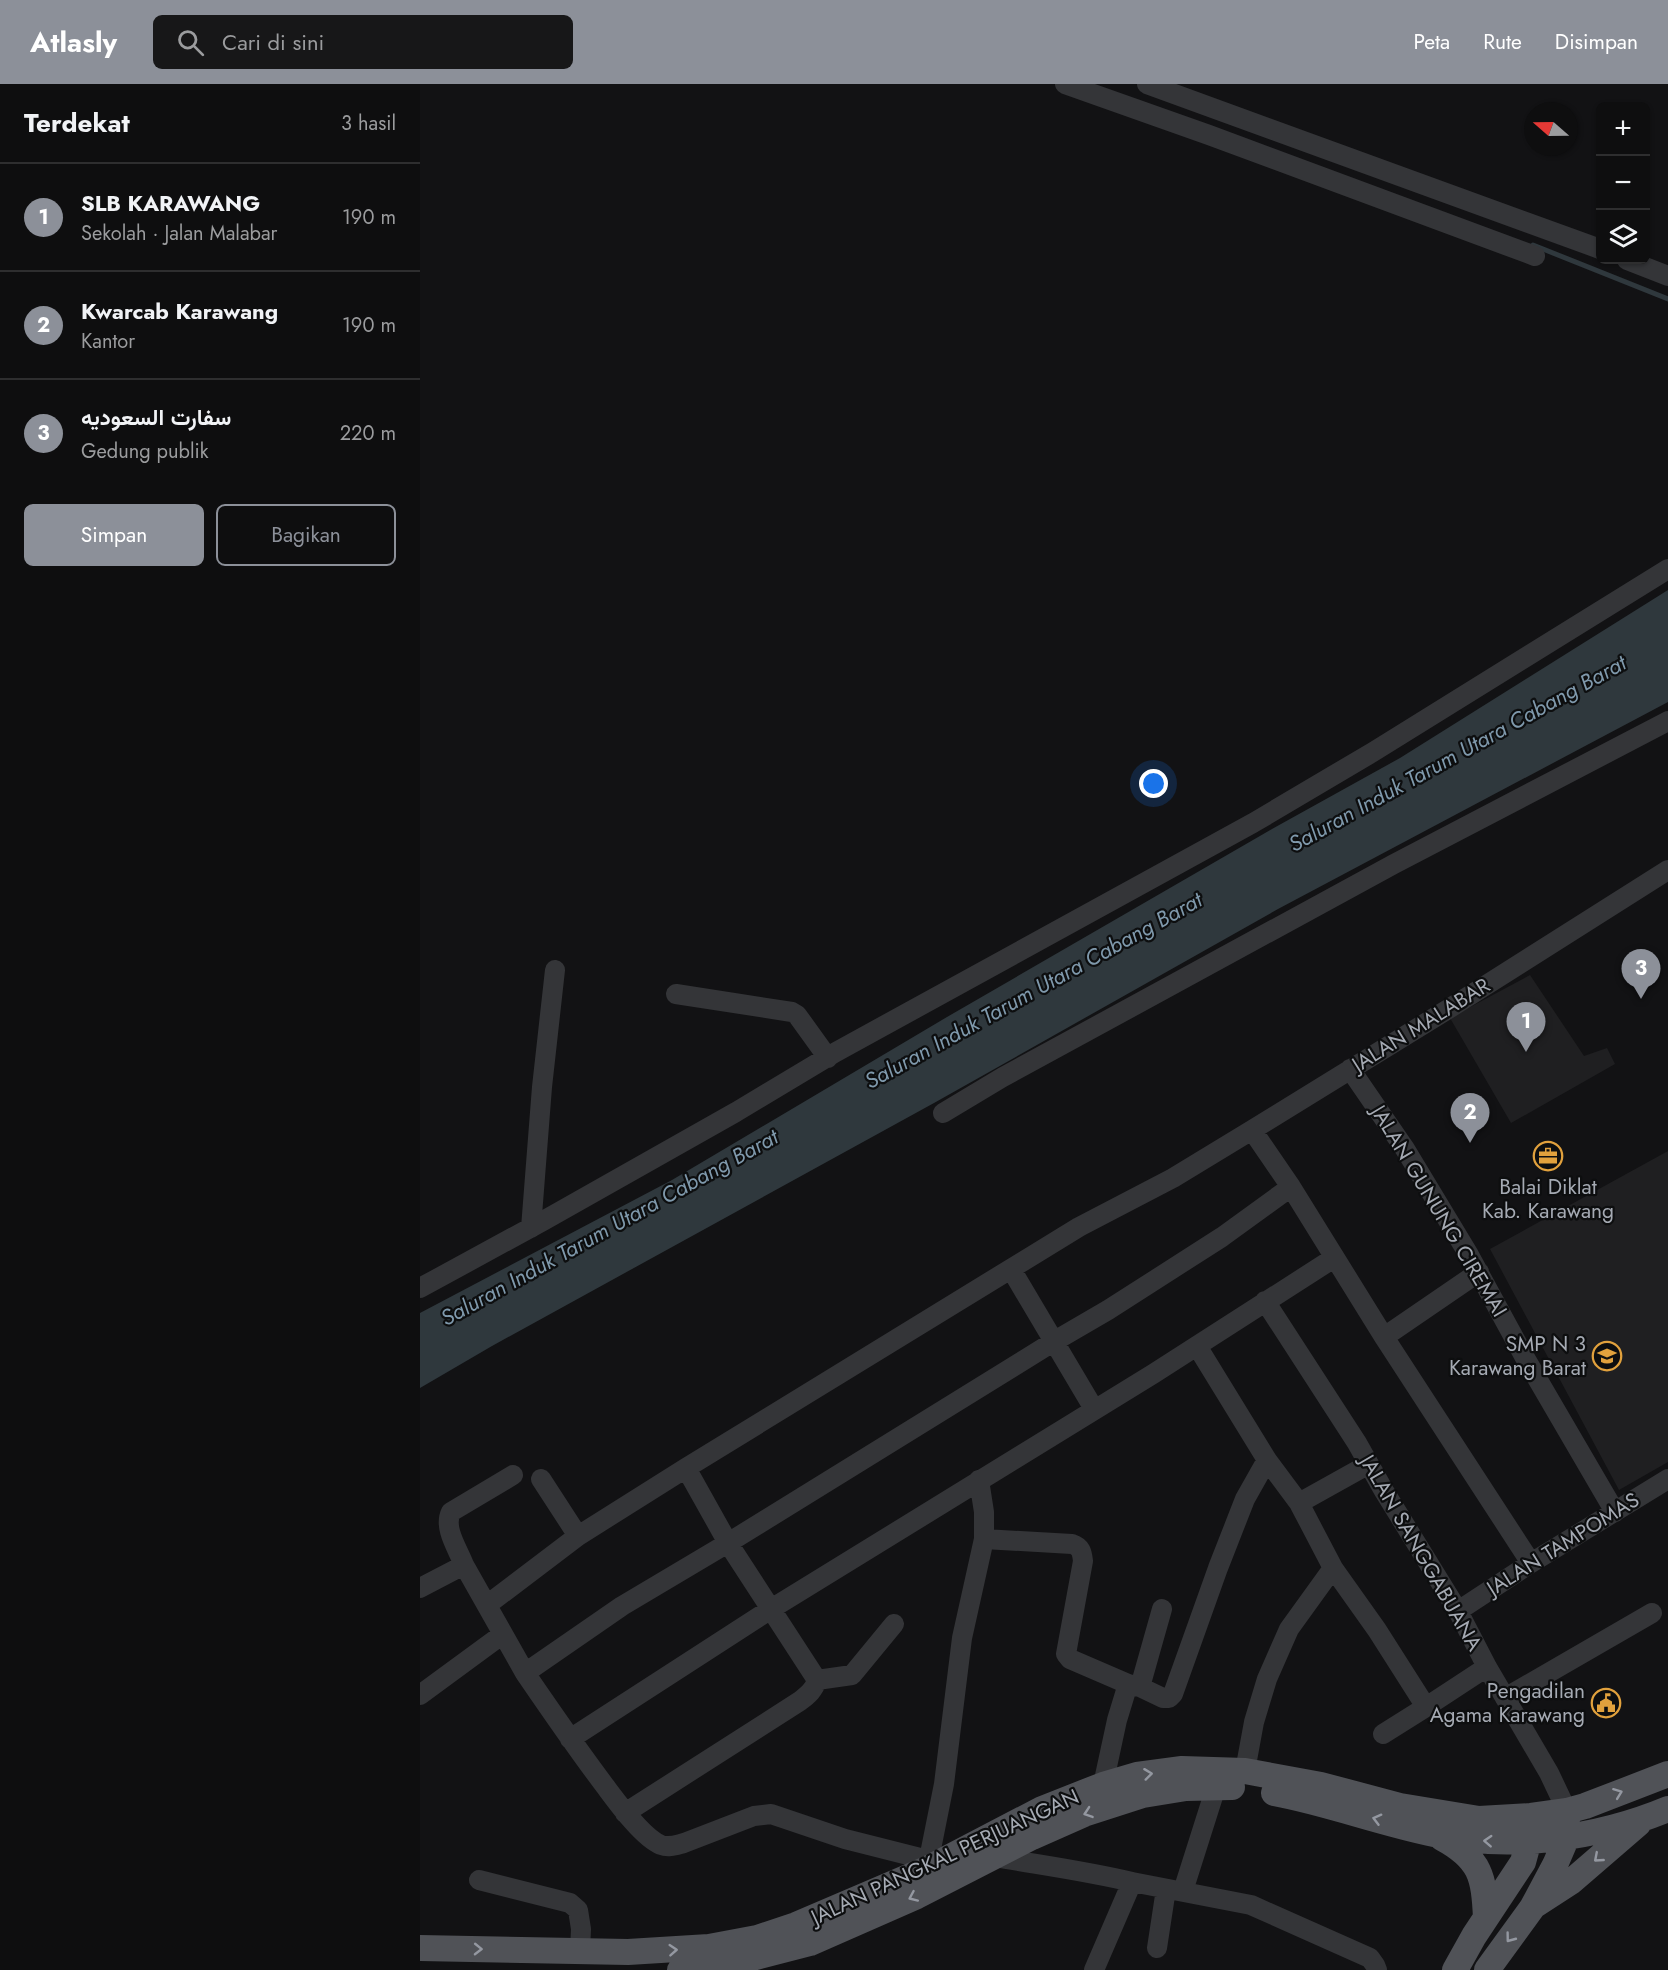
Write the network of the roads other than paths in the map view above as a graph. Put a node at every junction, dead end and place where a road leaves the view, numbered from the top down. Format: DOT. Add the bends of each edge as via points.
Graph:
graph roads {
  1 [pos="1065,84"];
  2 [pos="1147,84"];
  3 [pos="1596,248"];
  4 [pos="1536,256"];
  5 [pos="1637,264"];
  6 [pos="1668,276"];
  7 [pos="1668,569"];
  8 [pos="1668,721"];
  9 [pos="1668,870"];
  10 [pos="555,970"];
  11 [pos="676,994"];
  12 [pos="828,1058"];
  13 [pos="1350,1069"];
  14 [pos="943,1113"];
  15 [pos="1252,1130"];
  16 [pos="1290,1186"];
  17 [pos="531,1228"];
  18 [pos="1334,1258"];
  19 [pos="1011,1269"];
  20 [pos="1479,1272"];
  21 [pos="420,1288"];
  22 [pos="1265,1301"];
  23 [pos="1384,1337"];
  24 [pos="1053,1342"];
  25 [pos="1197,1346"];
  26 [pos="1094,1409"];
  27 [pos="1267,1460"];
  28 [pos="1369,1464"];
  29 [pos="686,1468"];
  30 [pos="513,1475"];
  31 [pos="541,1479"];
  32 [pos="1668,1479"];
  33 [pos="980,1480"];
  34 [pos="1299,1503"];
  35 [pos="1615,1512"];
  36 [pos="578,1536"];
  37 [pos="984,1539"];
  38 [pos="728,1543"];
  39 [pos="1531,1563"];
  40 [pos="464,1565"];
  41 [pos="1333,1568"];
  42 [pos="420,1588"];
  43 [pos="487,1605"];
  44 [pos="771,1609"];
  45 [pos="1162,1609"];
  46 [pos="1458,1611"];
  47 [pos="1652,1613"];
  48 [pos="894,1624"];
  49 [pos="503,1634"];
  50 [pos="1487,1667"];
  51 [pos="525,1673"];
  52 [pos="817,1680"];
  53 [pos="1134,1685"];
  54 [pos="420,1695"];
  55 [pos="1505,1698"];
  56 [pos="1426,1707"];
  57 [pos="1383,1734"];
  58 [pos="570,1739"];
  59 [pos="1245,1771"];
  60 [pos="1668,1773"];
  61 [pos="1184,1779"];
  62 [pos="1103,1785"];
  63 [pos="1216,1787"];
  64 [pos="1668,1809"];
  65 [pos="1567,1811"];
  66 [pos="625,1813"];
  67 [pos="1642,1820"];
  68 [pos="1530,1828"];
  69 [pos="1433,1834"];
  70 [pos="1567,1837"];
  71 [pos="995,1857"];
  72 [pos="927,1865"];
  73 [pos="479,1880"];
  74 [pos="1132,1882"];
  75 [pos="1175,1890"];
  76 [pos="1532,1908"];
  77 [pos="1486,1918"];
  78 [pos="420,1948"];
  79 [pos="1157,1948"];
  80 [pos="580,1951"];
  81 [pos="680,1970"];
  82 [pos="1094,1970"];
  83 [pos="1377,1970"];
  84 [pos="1455,1970"];
  85 [pos="1487,1970"];
  1 -- 4 [label="street"];
  2 -- 3 [label="street"];
  5 -- 6 [label="street"];
  7 -- 12 [label="street" via="1253,823"];
  8 -- 14 [label="street" via="1394,864"];
  9 -- 13 [label="street, JALAN MALABAR"];
  10 -- 17 [label="street"];
  11 -- 12 [label="street" via="792,1012"];
  12 -- 17 [label="street"];
  13 -- 15 [label="street, JALAN MALABAR"];
  13 -- 20 [label="street, JALAN GUNUNG CIREMAI" via="1405,1149"];
  15 -- 16 [label="street"];
  15 -- 19 [label="street, JALAN MALABAR"];
  16 -- 18 [label="street"];
  16 -- 24 [label="street" via="1222,1238"];
  17 -- 21 [label="street"];
  18 -- 22 [label="street"];
  18 -- 23 [label="street"];
  19 -- 24 [label="street"];
  19 -- 29 [label="street, JALAN MALABAR"];
  20 -- 23 [label="street"];
  20 -- 35 [label="street, JALAN GUNUNG CIREMAI"];
  22 -- 25 [label="street"];
  22 -- 28 [label="street, JALAN SANGGABUANA"];
  23 -- 39 [label="street"];
  24 -- 26 [label="street"];
  24 -- 38 [label="street"];
  25 -- 26 [label="street"];
  25 -- 27 [label="street"];
  26 -- 33 [label="street"];
  27 -- 34 [label="street"];
  27 -- 53 [label="street" via="1241,1510 1173,1694 1163,1698"];
  28 -- 34 [label="street"];
  28 -- 46 [label="street, JALAN SANGGABUANA"];
  29 -- 36 [label="street, JALAN MALABAR"];
  29 -- 38 [label="street"];
  30 -- 40 [label="street" via="451,1512 448,1525"];
  31 -- 36 [label="street"];
  32 -- 35 [label="street, JALAN TAMPOMAS"];
  33 -- 37 [label="street"];
  33 -- 44 [label="street"];
  34 -- 41 [label="street"];
  35 -- 39 [label="street, JALAN TAMPOMAS"];
  36 -- 43 [label="street, JALAN MALABAR"];
  37 -- 53 [label="street" via="1078,1546 1083,1561 1066,1654"];
  37 -- 72 [label="street" via="962,1638 944,1784"];
  38 -- 44 [label="street"];
  38 -- 51 [label="street" via="622,1606"];
  39 -- 46 [label="street, JALAN TAMPOMAS"];
  40 -- 42 [label="street"];
  40 -- 43 [label="street"];
  41 -- 56 [label="street"];
  41 -- 59 [label="street" via="1289,1629 1267,1679"];
  43 -- 49 [label="street"];
  44 -- 52 [label="street"];
  44 -- 58 [label="street"];
  45 -- 53 [label="street"];
  46 -- 50 [label="street, JALAN SANGGABUANA"];
  47 -- 55 [label="street"];
  48 -- 52 [label="street" via="852,1675"];
  49 -- 51 [label="street"];
  49 -- 54 [label="street"];
  50 -- 55 [label="street, JALAN SANGGABUANA"];
  50 -- 56 [label="street"];
  51 -- 58 [label="street"];
  52 -- 66 [label="street" via="800,1701"];
  53 -- 62 [label="street" via="1117,1720"];
  55 -- 65 [label="street, JALAN SANGGABUANA"];
  56 -- 57 [label="street"];
  58 -- 66 [label="street"];
  59 -- 61 [label="main road"];
  59 -- 68 [label="main road" via="1321,1785 1400,1806"];
  65 -- 60 [label="main road, one-way"];
  62 -- 61 [label="main road, JALAN PANGKAL PERJUANGAN, one-way" via="1137,1775"];
  61 -- 63 [label="main road"];
  61 -- 71 [label="main road, JALAN PANGKAL PERJUANGAN, one-way" via="1084,1814"];
  62 -- 72 [label="main road, JALAN PANGKAL PERJUANGAN" via="1042,1809"];
  69 -- 63 [label="main road, one-way" via="1284,1795 1244,1787"];
  63 -- 75 [label="street"];
  64 -- 67 [label="main road"];
  65 -- 68 [label="main road"];
  65 -- 70 [label="main road"];
  66 -- 72 [label="street" via="652,1840 667,1846 684,1844 754,1816 771,1814"];
  67 -- 70 [label="main road"];
  67 -- 76 [label="main road, one-way" via="1572,1881"];
  68 -- 69 [label="main road, one-way" via="1485,1841"];
  68 -- 70 [label="main road"];
  68 -- 77 [label="main road" via="1523,1862"];
  69 -- 77 [label="main road" via="1457,1846 1475,1865 1483,1879"];
  70 -- 76 [label="main road"];
  71 -- 74 [label="street"];
  71 -- 81 [label="main road, JALAN PANGKAL PERJUANGAN, one-way" via="810,1943 725,1965"];
  80 -- 72 [label="main road, JALAN PANGKAL PERJUANGAN, one-way" via="670,1950 757,1938 796,1925"];
  73 -- 80 [label="street" via="570,1902 578,1910"];
  74 -- 75 [label="street"];
  74 -- 82 [label="street"];
  75 -- 79 [label="street"];
  75 -- 83 [label="street" via="1251,1905 1370,1958"];
  76 -- 85 [label="main road, one-way"];
  77 -- 84 [label="main road"];
  78 -- 80 [label="main road, JALAN PANGKAL PERJUANGAN, one-way"];
}
